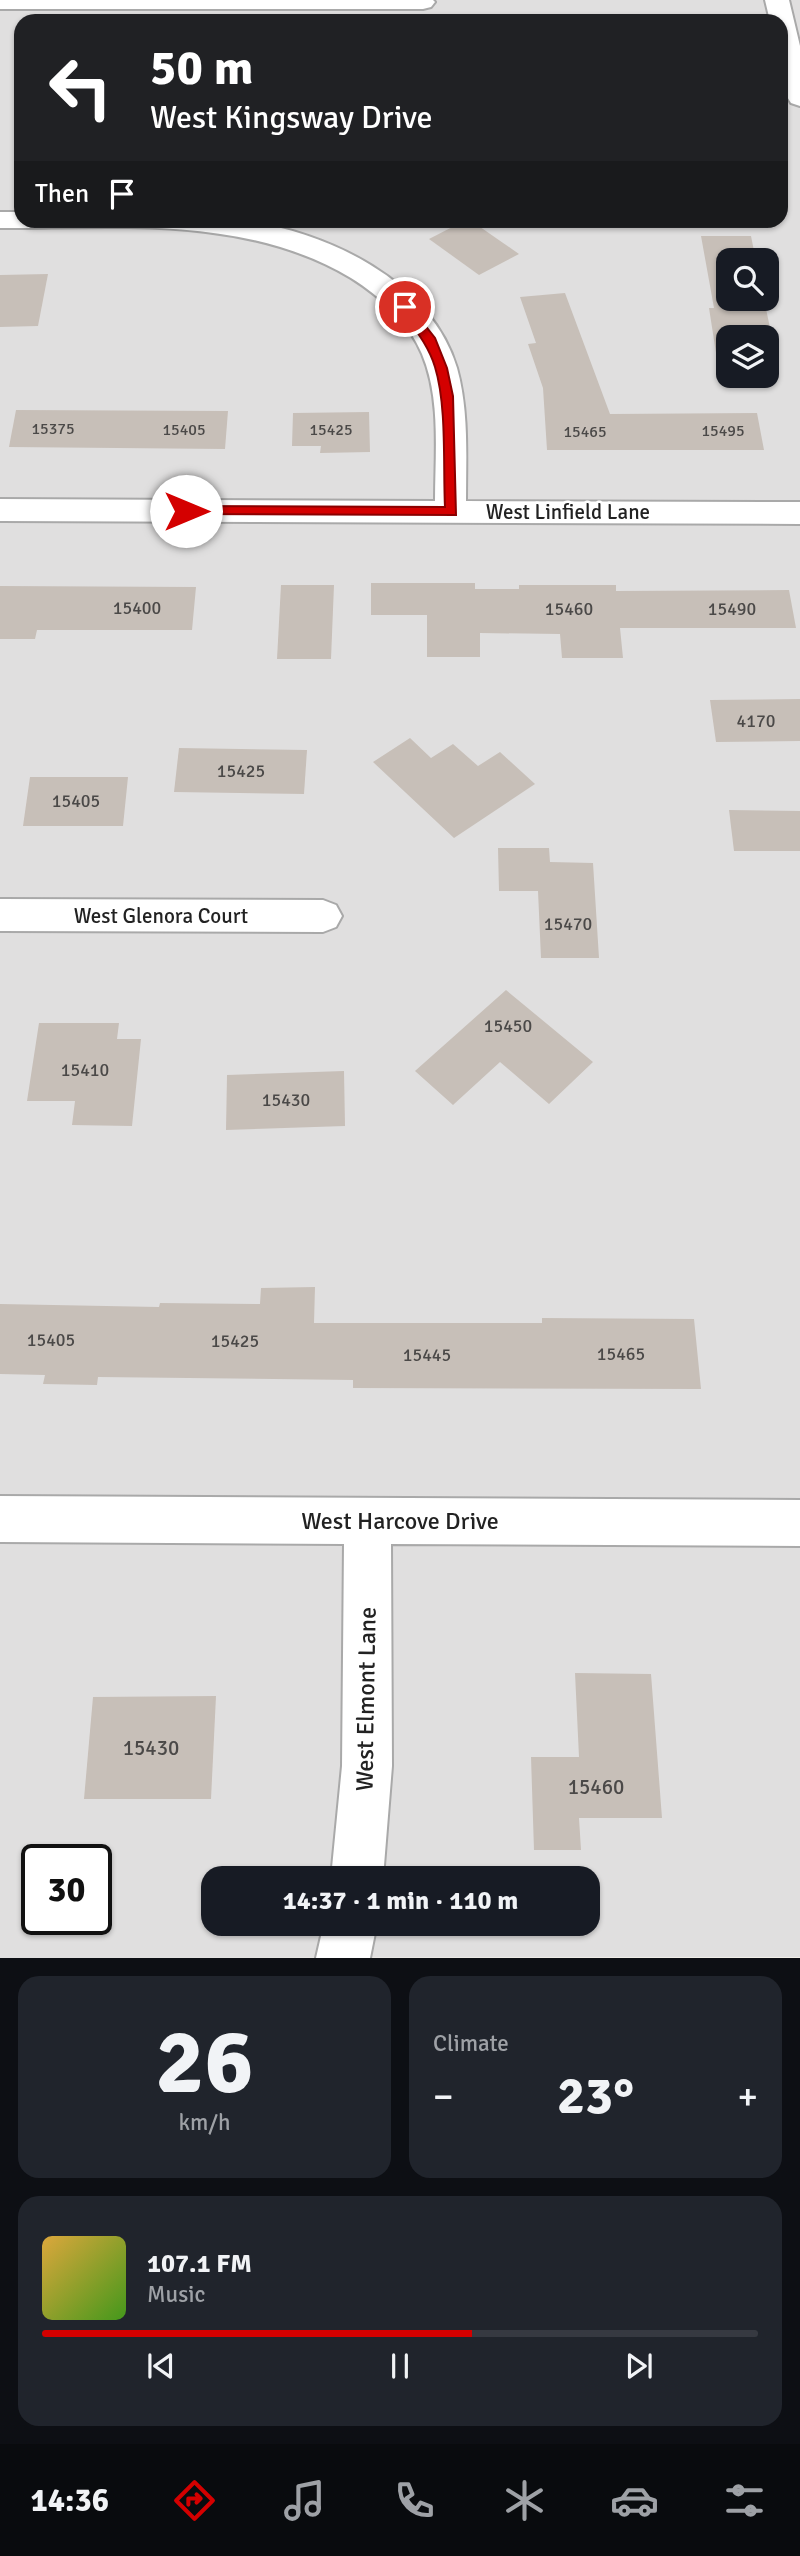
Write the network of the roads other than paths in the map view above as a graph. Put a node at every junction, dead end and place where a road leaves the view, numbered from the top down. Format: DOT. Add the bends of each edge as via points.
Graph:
graph roads {
  1 [pos="0,2"];
  2 [pos="426,8"];
  3 [pos="788,47"];
  4 [pos="800,98"];
  5 [pos="245,228"];
  6 [pos="0,510"];
  7 [pos="452,512"];
  8 [pos="800,513"];
  9 [pos="0,915"];
  10 [pos="323,916"];
  11 [pos="0,1519"];
  12 [pos="368,1520"];
  13 [pos="800,1523"];
  14 [pos="358,1866"];
  15 [pos="348,1936"];
  16 [pos="342,1958"];
  1 -- 2 [label="street"];
  3 -- 4 [label="street"];
  5 -- 7 [label="street" via="330,253 393,293 418,321 441,368 446,396"];
  6 -- 7 [label="street, West Linfield Lane"];
  7 -- 8 [label="street, West Linfield Lane"];
  9 -- 10 [label="street, West Glenora Court"];
  11 -- 12 [label="street, West Harcove Drive"];
  12 -- 13 [label="street, West Harcove Drive"];
  12 -- 14 [label="street, West Elmont Lane" via="367,1766"];
  15 -- 16 [label="street"];
}
